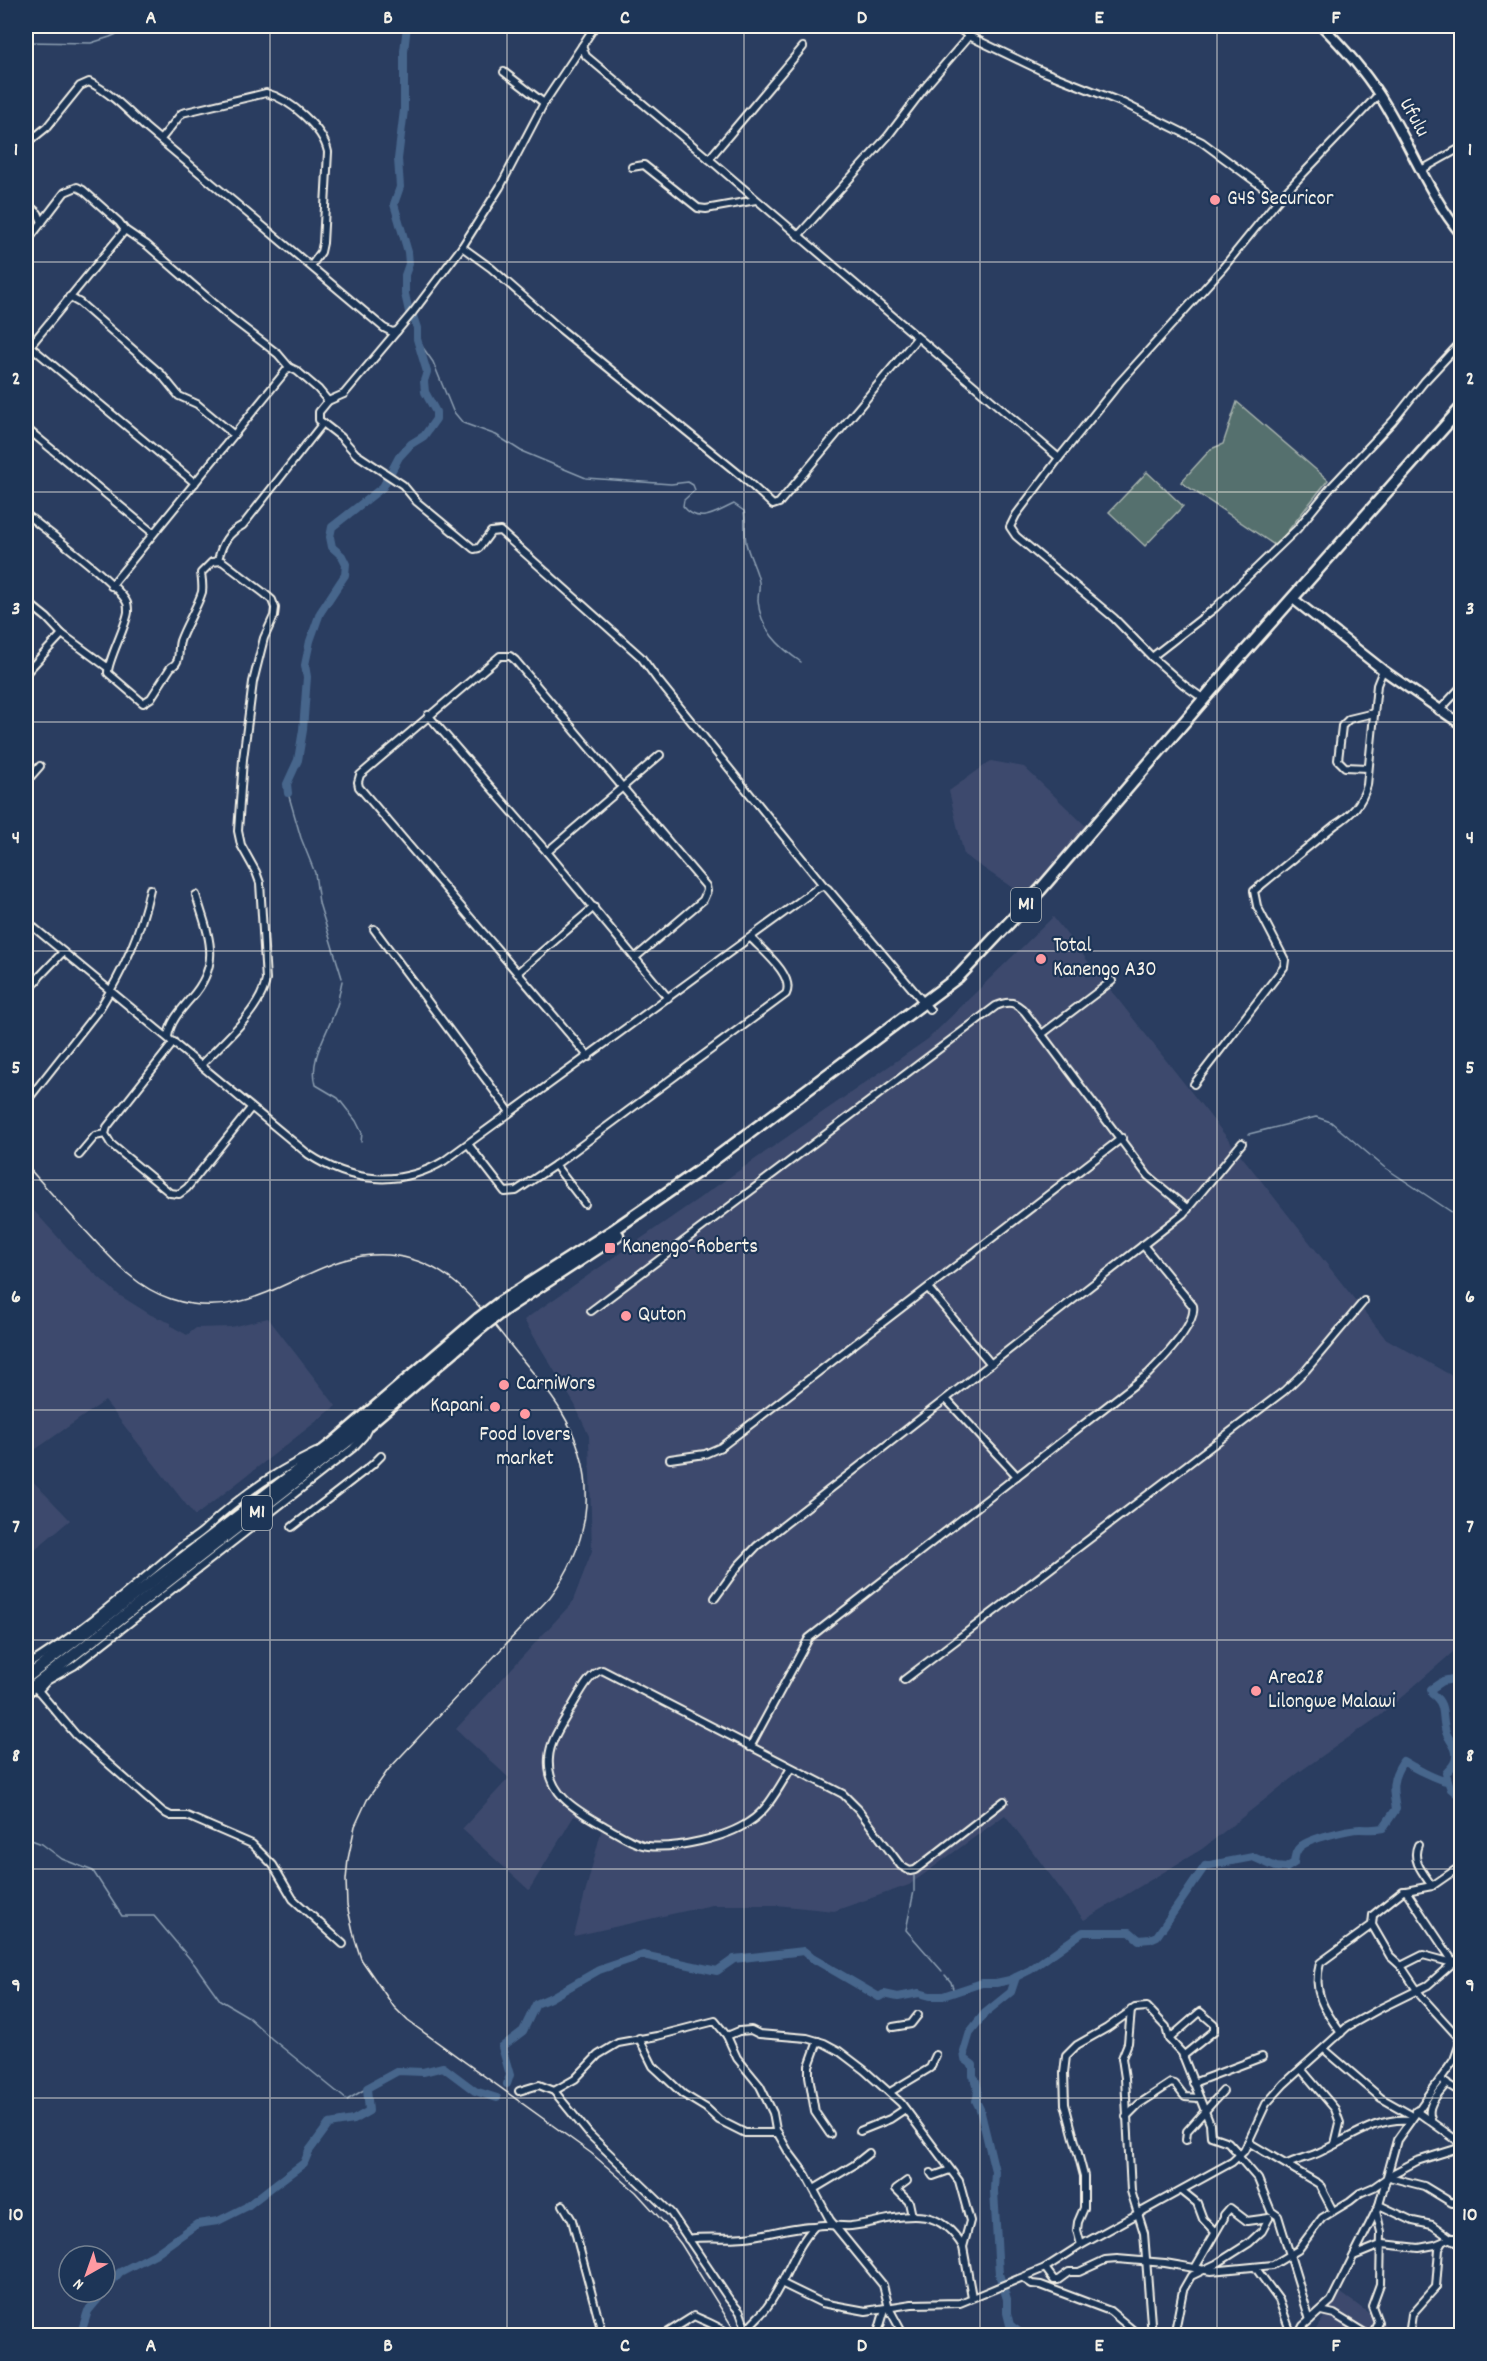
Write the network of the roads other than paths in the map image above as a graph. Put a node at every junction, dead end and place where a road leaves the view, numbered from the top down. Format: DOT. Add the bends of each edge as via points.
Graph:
graph roads {
  1 [pos="595,26"];
  2 [pos="955,26"];
  3 [pos="1322,26"];
  4 [pos="969,36"];
  5 [pos="582,46"];
  6 [pos="803,47"];
  7 [pos="504,72"];
  8 [pos="1378,94"];
  9 [pos="544,103"];
  10 [pos="26,134"];
  11 [pos="161,139"];
  12 [pos="32,140"];
  13 [pos="26,144"];
  14 [pos="1461,147"];
  15 [pos="709,159"];
  16 [pos="632,167"];
  17 [pos="1421,170"];
  18 [pos="1279,199"];
  19 [pos="756,200"];
  20 [pos="26,203"];
  21 [pos="42,222"];
  22 [pos="125,230"];
  23 [pos="1461,235"];
  24 [pos="798,236"];
  25 [pos="26,243"];
  26 [pos="462,247"];
  27 [pos="311,266"];
  28 [pos="69,297"];
  29 [pos="397,331"];
  30 [pos="917,339"];
  31 [pos="1461,341"];
  32 [pos="28,348"];
  33 [pos="290,367"];
  34 [pos="328,401"];
  35 [pos="1461,407"];
  36 [pos="1461,416"];
  37 [pos="323,423"];
  38 [pos="26,428"];
  39 [pos="233,434"];
  40 [pos="1059,458"];
  41 [pos="195,483"];
  42 [pos="26,514"];
  43 [pos="153,533"];
  44 [pos="218,560"];
  45 [pos="111,586"];
  46 [pos="26,601"];
  47 [pos="1297,602"];
  48 [pos="62,634"];
  49 [pos="1152,657"];
  50 [pos="107,667"];
  51 [pos="1383,670"];
  52 [pos="26,673"];
  53 [pos="1461,686"];
  54 [pos="1204,699"];
  55 [pos="1439,711"];
  56 [pos="1374,713"];
  57 [pos="428,715"];
  58 [pos="1461,725"];
  59 [pos="660,755"];
  60 [pos="40,766"];
  61 [pos="1368,768"];
  62 [pos="26,782"];
  63 [pos="623,788"];
  64 [pos="547,852"];
  65 [pos="824,886"];
  66 [pos="150,889"];
  67 [pos="196,895"];
  68 [pos="594,907"];
  69 [pos="26,921"];
  70 [pos="374,929"];
  71 [pos="751,938"];
  72 [pos="63,952"];
  73 [pos="636,957"];
  74 [pos="517,973"];
  75 [pos="1112,981"];
  76 [pos="110,992"];
  77 [pos="26,996"];
  78 [pos="668,998"];
  79 [pos="927,1007"];
  80 [pos="1042,1034"];
  81 [pos="168,1037"];
  82 [pos="174,1042"];
  83 [pos="589,1057"];
  84 [pos="201,1065"];
  85 [pos="1194,1084"];
  86 [pos="26,1102"];
  87 [pos="251,1108"];
  88 [pos="510,1112"];
  89 [pos="105,1134"];
  90 [pos="1122,1138"];
  91 [pos="1242,1143"];
  92 [pos="468,1144"];
  93 [pos="80,1155"];
  94 [pos="555,1165"];
  95 [pos="585,1204"];
  96 [pos="1188,1209"];
  97 [pos="1143,1245"];
  98 [pos="928,1288"];
  99 [pos="1364,1301"];
  100 [pos="591,1311"];
  101 [pos="480,1323"];
  102 [pos="991,1364"];
  103 [pos="946,1399"];
  104 [pos="381,1456"];
  105 [pos="670,1459"];
  106 [pos="1017,1476"];
  107 [pos="292,1527"];
  108 [pos="715,1598"];
  109 [pos="29,1680"];
  110 [pos="904,1680"];
  111 [pos="750,1747"];
  112 [pos="791,1768"];
  113 [pos="1004,1801"];
  114 [pos="1418,1845"];
  115 [pos="1458,1868"];
  116 [pos="1432,1886"];
  117 [pos="1406,1891"];
  118 [pos="1372,1925"];
  119 [pos="1433,1932"];
  120 [pos="1423,1936"];
  121 [pos="343,1944"];
  122 [pos="1461,1955"];
  123 [pos="1454,1964"];
  124 [pos="1401,1966"];
  125 [pos="1417,1991"];
  126 [pos="1131,2010"];
  127 [pos="918,2015"];
  128 [pos="1461,2023"];
  129 [pos="893,2027"];
  130 [pos="1341,2033"];
  131 [pos="728,2036"];
  132 [pos="1461,2036"];
  133 [pos="639,2038"];
  134 [pos="1169,2039"];
  135 [pos="818,2041"];
  136 [pos="1324,2049"];
  137 [pos="936,2055"];
  138 [pos="1183,2056"];
  139 [pos="1262,2057"];
  140 [pos="1301,2069"];
  141 [pos="1444,2081"];
  142 [pos="1193,2082"];
  143 [pos="519,2091"];
  144 [pos="554,2091"];
  145 [pos="1223,2091"];
  146 [pos="890,2092"];
  147 [pos="1461,2093"];
  148 [pos="1199,2098"];
  149 [pos="905,2109"];
  150 [pos="1204,2110"];
  151 [pos="1413,2116"];
  152 [pos="1126,2117"];
  153 [pos="1434,2122"];
  154 [pos="860,2131"];
  155 [pos="778,2133"];
  156 [pos="830,2134"];
  157 [pos="1186,2140"];
  158 [pos="1248,2142"];
  159 [pos="1335,2144"];
  160 [pos="1461,2146"];
  161 [pos="869,2153"];
  162 [pos="1239,2156"];
  163 [pos="1287,2164"];
  164 [pos="950,2170"];
  165 [pos="931,2173"];
  166 [pos="1388,2178"];
  167 [pos="907,2181"];
  168 [pos="814,2189"];
  169 [pos="1182,2191"];
  170 [pos="1461,2198"];
  171 [pos="563,2205"];
  172 [pos="1377,2208"];
  173 [pos="1333,2211"];
  174 [pos="912,2216"];
  175 [pos="1137,2216"];
  176 [pos="1273,2216"];
  177 [pos="814,2226"];
  178 [pos="835,2226"];
  179 [pos="1215,2232"];
  180 [pos="1452,2238"];
  181 [pos="1461,2238"];
  182 [pos="688,2239"];
  183 [pos="1443,2241"];
  184 [pos="1081,2245"];
  185 [pos="1380,2245"];
  186 [pos="1461,2246"];
  187 [pos="963,2247"];
  188 [pos="1291,2255"];
  189 [pos="1356,2255"];
  190 [pos="1147,2261"];
  191 [pos="1255,2267"];
  192 [pos="1045,2268"];
  193 [pos="1195,2268"];
  194 [pos="1203,2270"];
  195 [pos="1023,2278"];
  196 [pos="781,2283"];
  197 [pos="972,2297"];
  198 [pos="887,2308"];
  199 [pos="1320,2311"];
  200 [pos="1310,2320"];
  201 [pos="745,2332"];
  202 [pos="666,2335"];
  203 [pos="728,2335"];
  204 [pos="603,2336"];
  205 [pos="878,2336"];
  206 [pos="904,2336"];
  207 [pos="1140,2336"];
  208 [pos="1152,2336"];
  209 [pos="1173,2336"];
  210 [pos="1292,2336"];
  211 [pos="1298,2336"];
  212 [pos="1371,2336"];
  213 [pos="1409,2336"];
  1 -- 5 [label="street"];
  2 -- 4 [label="street"];
  3 -- 8 [label="street, Ufulu"];
  4 -- 18 [label="street" via="1202,142"];
  4 -- 24 [label="street" via="888,136"];
  5 -- 9 [label="street"];
  5 -- 15 [label="street" via="586,56"];
  6 -- 15 [label="street"];
  7 -- 9 [label="street"];
  8 -- 17 [label="street, Ufulu"];
  8 -- 18 [label="street"];
  9 -- 26 [label="street" via="500,187"];
  10 -- 12 [label="street"];
  11 -- 12 [label="street" via="113,97 89,82 80,86"];
  11 -- 27 [label="street"];
  11 -- 27 [label="street" via="183,113 266,93 281,99 313,124 328,152 323,243"];
  12 -- 13 [label="street"];
  14 -- 17 [label="street"];
  15 -- 19 [label="street"];
  16 -- 19 [label="street" via="644,165 698,208"];
  17 -- 23 [label="street, Ufulu"];
  18 -- 40 [label="street"];
  19 -- 24 [label="street"];
  20 -- 21 [label="street"];
  21 -- 22 [label="street" via="65,192 77,188"];
  21 -- 25 [label="street"];
  22 -- 28 [label="street"];
  22 -- 33 [label="street"];
  24 -- 30 [label="street"];
  26 -- 29 [label="street"];
  26 -- 30 [label="street" via="773,505 779,503"];
  27 -- 29 [label="street" via="388,331"];
  28 -- 32 [label="street"];
  28 -- 39 [label="street" via="161,374 179,396 196,404"];
  29 -- 34 [label="street" via="344,394"];
  30 -- 40 [label="street"];
  31 -- 49 [label="street" via="1297,529 1215,608"];
  32 -- 41 [label="street"];
  33 -- 34 [label="street"];
  33 -- 39 [label="street"];
  34 -- 37 [label="street" via="317,416"];
  35 -- 54 [label="highway, M1"];
  36 -- 47 [label="highway, M1"];
  37 -- 44 [label="street" via="243,525 228,536"];
  37 -- 65 [label="street" via="356,454 403,485 417,502 474,549 490,532 500,531 574,594 645,661"];
  38 -- 43 [label="street"];
  39 -- 41 [label="street"];
  40 -- 49 [label="street" via="1010,527 1114,618"];
  41 -- 43 [label="street"];
  42 -- 45 [label="street"];
  43 -- 45 [label="street"];
  44 -- 50 [label="street" via="201,573 201,596 187,621 178,660 151,698 143,703 108,673"];
  44 -- 84 [label="street" via="264,593 275,608 253,682 238,831 260,883 266,980 253,1009"];
  45 -- 50 [label="street" via="128,604 128,614"];
  46 -- 48 [label="street"];
  47 -- 51 [label="street"];
  47 -- 79 [label="highway, M1" via="1014,928 965,980"];
  48 -- 50 [label="street"];
  48 -- 52 [label="street"];
  49 -- 54 [label="street"];
  51 -- 55 [label="street"];
  51 -- 56 [label="street"];
  53 -- 55 [label="street"];
  54 -- 79 [label="highway, M1" via="1019,913"];
  55 -- 58 [label="street"];
  56 -- 61 [label="street"];
  56 -- 61 [label="street" via="1349,719 1342,726 1338,760 1345,767"];
  57 -- 63 [label="street" via="493,660 510,656"];
  57 -- 64 [label="street"];
  57 -- 74 [label="street" via="360,775 357,782"];
  59 -- 63 [label="street"];
  60 -- 62 [label="street"];
  61 -- 85 [label="street" via="1364,795 1354,811 1254,891 1257,906 1285,960 1284,967"];
  63 -- 64 [label="street"];
  63 -- 73 [label="street" via="704,882 707,891 703,900"];
  64 -- 68 [label="street"];
  65 -- 71 [label="street"];
  65 -- 79 [label="street"];
  66 -- 76 [label="street" via="143,922"];
  67 -- 81 [label="street" via="211,942 209,964 202,986 170,1026"];
  68 -- 73 [label="street"];
  68 -- 74 [label="street"];
  69 -- 72 [label="street"];
  70 -- 88 [label="street"];
  71 -- 78 [label="street"];
  71 -- 94 [label="street" via="786,976 786,994"];
  72 -- 76 [label="street"];
  72 -- 77 [label="street"];
  73 -- 78 [label="street"];
  74 -- 83 [label="street"];
  75 -- 80 [label="street"];
  76 -- 81 [label="street"];
  76 -- 86 [label="street"];
  78 -- 83 [label="street"];
  79 -- 101 [label="highway, M1, bridge" via="661,1205"];
  80 -- 90 [label="street"];
  80 -- 100 [label="street" via="1020,1006 1010,1001 996,1006"];
  81 -- 82 [label="street"];
  82 -- 84 [label="street"];
  82 -- 89 [label="street" via="113,1118"];
  83 -- 88 [label="street"];
  84 -- 87 [label="street"];
  87 -- 89 [label="street" via="179,1194 170,1193 111,1144"];
  87 -- 92 [label="street" via="326,1166 368,1178 410,1176 439,1165"];
  88 -- 92 [label="street"];
  89 -- 93 [label="street" via="95,1136"];
  90 -- 96 [label="street" via="1148,1176"];
  90 -- 98 [label="street"];
  91 -- 96 [label="street"];
  92 -- 94 [label="street" via="505,1192 516,1191"];
  94 -- 95 [label="street"];
  96 -- 97 [label="street"];
  97 -- 102 [label="street"];
  97 -- 106 [label="street" via="1189,1299 1192,1319 1148,1374"];
  98 -- 102 [label="street"];
  98 -- 105 [label="street" via="721,1447 705,1454"];
  99 -- 110 [label="street" via="1284,1390"];
  101 -- 109 [label="highway, M1" via="332,1444"];
  101 -- 109 [label="highway, M1" via="371,1422 236,1529"];
  102 -- 103 [label="street"];
  103 -- 106 [label="street"];
  103 -- 108 [label="street" via="757,1546"];
  104 -- 107 [label="street"];
  106 -- 111 [label="street" via="809,1638"];
  109 -- 121 [label="street" via="76,1735 163,1812 187,1816 252,1844 273,1865 293,1899"];
  111 -- 112 [label="street"];
  111 -- 112 [label="street" via="602,1670 593,1676 573,1705 555,1740 549,1764 555,1788 570,1806 632,1841 652,1846 719,1836 744,1826 765,1807"];
  112 -- 113 [label="street" via="848,1799 910,1872"];
  114 -- 116 [label="street" via="1416,1862"];
  115 -- 116 [label="street"];
  116 -- 117 [label="street"];
  117 -- 118 [label="street" via="1373,1915"];
  117 -- 119 [label="street"];
  118 -- 124 [label="street" via="1390,1956"];
  118 -- 130 [label="street" via="1323,1959 1318,1972 1321,2002"];
  119 -- 120 [label="street"];
  119 -- 123 [label="street"];
  122 -- 123 [label="street"];
  123 -- 124 [label="street" via="1423,1955"];
  123 -- 125 [label="street"];
  124 -- 125 [label="street"];
  125 -- 130 [label="street"];
  125 -- 132 [label="street"];
  126 -- 134 [label="street" via="1147,2007 1166,2027"];
  126 -- 152 [label="street" via="1128,2043 1122,2058"];
  126 -- 184 [label="street" via="1077,2045 1066,2058 1065,2104 1084,2176 1084,2208 1077,2230"];
  127 -- 129 [label="street" via="910,2024"];
  128 -- 132 [label="street"];
  130 -- 136 [label="street"];
  131 -- 133 [label="street" via="716,2021"];
  131 -- 135 [label="street" via="751,2030"];
  131 -- 155 [label="street" via="737,2058 764,2093"];
  132 -- 141 [label="street"];
  133 -- 144 [label="street" via="610,2046 575,2079"];
  133 -- 155 [label="street" via="653,2066 719,2120 745,2133"];
  134 -- 138 [label="street"];
  134 -- 138 [label="street" via="1200,2012 1214,2024 1214,2031"];
  135 -- 146 [label="street" via="839,2051"];
  135 -- 156 [label="street" via="809,2076 815,2112"];
  136 -- 140 [label="street"];
  136 -- 151 [label="street" via="1381,2098"];
  137 -- 146 [label="street" via="930,2068"];
  138 -- 142 [label="street"];
  139 -- 142 [label="street"];
  140 -- 158 [label="street" via="1266,2104"];
  140 -- 159 [label="street" via="1335,2109 1340,2122"];
  141 -- 147 [label="street"];
  141 -- 151 [label="street"];
  141 -- 153 [label="street" via="1429,2109"];
  142 -- 148 [label="street"];
  143 -- 144 [label="street" via="535,2085"];
  144 -- 182 [label="street" via="589,2134 664,2206"];
  145 -- 150 [label="street"];
  146 -- 149 [label="street"];
  148 -- 150 [label="street"];
  148 -- 152 [label="street" via="1185,2097 1171,2083"];
  149 -- 154 [label="street"];
  149 -- 164 [label="street"];
  150 -- 157 [label="street" via="1187,2131"];
  150 -- 162 [label="street" via="1211,2136 1228,2142"];
  151 -- 153 [label="street"];
  151 -- 159 [label="street" via="1365,2127"];
  151 -- 166 [label="street" via="1394,2147"];
  152 -- 175 [label="street" via="1131,2191"];
  153 -- 160 [label="street"];
  155 -- 168 [label="street"];
  158 -- 162 [label="street"];
  158 -- 163 [label="street"];
  159 -- 163 [label="street"];
  160 -- 166 [label="street" via="1418,2161"];
  161 -- 168 [label="street"];
  162 -- 169 [label="street"];
  162 -- 176 [label="street" via="1258,2179"];
  163 -- 173 [label="street" via="1319,2184"];
  164 -- 165 [label="street" via="933,2176"];
  164 -- 187 [label="street" via="959,2181 970,2221"];
  166 -- 170 [label="street" via="1424,2186 1452,2203"];
  166 -- 172 [label="street"];
  166 -- 173 [label="street"];
  167 -- 174 [label="street" via="896,2189 909,2202"];
  168 -- 178 [label="street"];
  169 -- 175 [label="street"];
  169 -- 179 [label="street" via="1192,2198"];
  171 -- 204 [label="street" via="572,2220"];
  172 -- 180 [label="street" via="1432,2225"];
  172 -- 185 [label="street"];
  172 -- 189 [label="street"];
  173 -- 188 [label="street" via="1318,2222 1310,2237"];
  174 -- 178 [label="street"];
  174 -- 187 [label="street" via="933,2217 950,2228"];
  175 -- 184 [label="street"];
  175 -- 190 [label="street" via="1142,2223"];
  176 -- 179 [label="street" via="1247,2222 1231,2208"];
  176 -- 188 [label="street"];
  176 -- 194 [label="street" via="1254,2240"];
  177 -- 178 [label="street"];
  177 -- 182 [label="street" via="743,2238"];
  177 -- 196 [label="street"];
  178 -- 198 [label="street" via="883,2285"];
  179 -- 193 [label="street"];
  180 -- 181 [label="street"];
  180 -- 183 [label="street"];
  180 -- 186 [label="street"];
  182 -- 201 [label="street" via="740,2312"];
  183 -- 185 [label="street" via="1419,2248"];
  183 -- 213 [label="street" via="1436,2287 1412,2314"];
  184 -- 192 [label="street"];
  185 -- 189 [label="street"];
  185 -- 212 [label="street" via="1379,2289 1372,2306 1378,2322"];
  187 -- 197 [label="street"];
  188 -- 191 [label="street" via="1273,2265"];
  188 -- 200 [label="street"];
  189 -- 199 [label="street" via="1331,2301"];
  190 -- 192 [label="street" via="1105,2260 1079,2272 1069,2272 1058,2280"];
  190 -- 193 [label="street"];
  190 -- 208 [label="street"];
  191 -- 194 [label="street"];
  191 -- 210 [label="street" via="1280,2300"];
  192 -- 195 [label="street"];
  193 -- 194 [label="street"];
  194 -- 209 [label="street" via="1191,2276 1183,2290"];
  195 -- 197 [label="street"];
  195 -- 207 [label="street" via="1110,2311"];
  196 -- 198 [label="street" via="828,2305 866,2311"];
  196 -- 201 [label="street"];
  197 -- 198 [label="street" via="955,2304"];
  198 -- 205 [label="street"];
  198 -- 206 [label="street"];
  199 -- 200 [label="street"];
  199 -- 212 [label="street" via="1334,2314"];
  200 -- 211 [label="street"];
  202 -- 203 [label="street" via="694,2316"];
}
